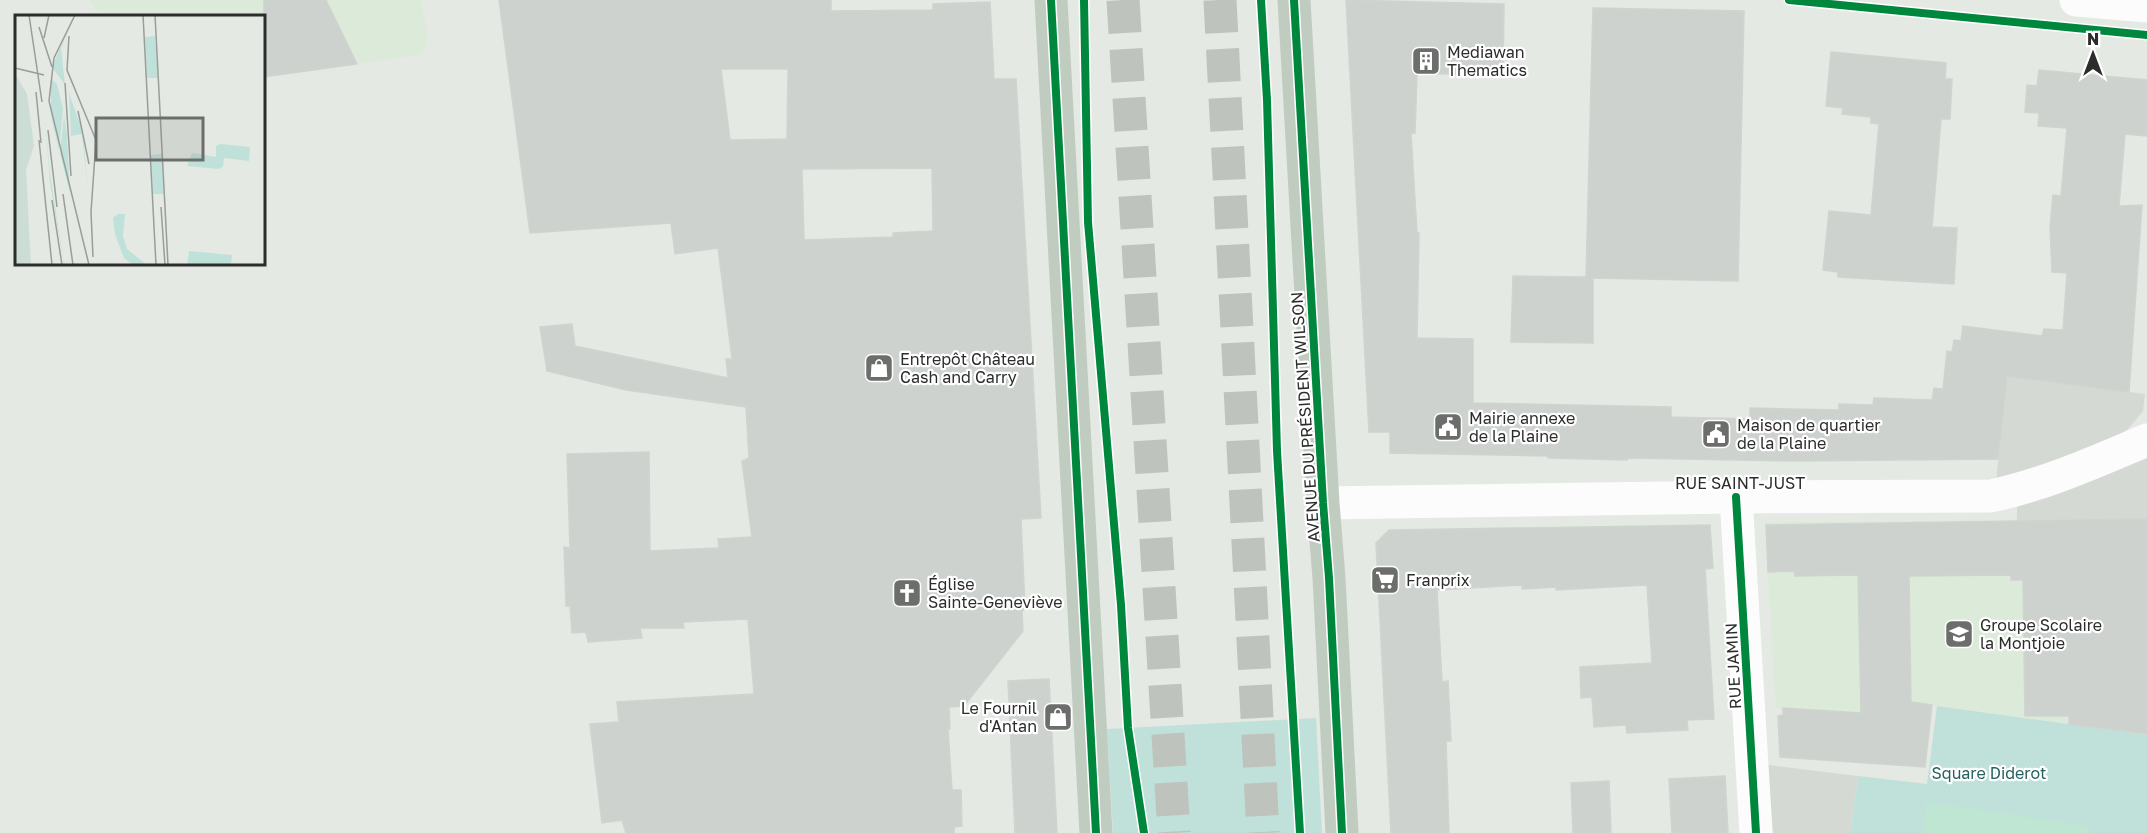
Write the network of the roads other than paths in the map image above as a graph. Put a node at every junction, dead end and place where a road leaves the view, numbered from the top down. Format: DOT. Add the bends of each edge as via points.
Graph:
graph roads {
  1 [pos="1051,0"];
  2 [pos="1294,0"];
  3 [pos="2076,0"];
  4 [pos="2147,6"];
  5 [pos="2147,440"];
  6 [pos="1736,496"];
  7 [pos="1323,503"];
  8 [pos="1096,833"];
  9 [pos="1342,833"];
  10 [pos="1756,833"];
  1 -- 8 [label="main road"];
  2 -- 7 [label="main road, AVENUE DU PRÉSIDENT WILSON"];
  3 -- 4 [label="street"];
  5 -- 6 [label="street, RUE SAINT-JUST" via="2065,475 1991,496"];
  6 -- 7 [label="street, RUE SAINT-JUST"];
  6 -- 10 [label="street, RUE JAMIN"];
  7 -- 9 [label="main road, AVENUE DU PRÉSIDENT WILSON"];
}
